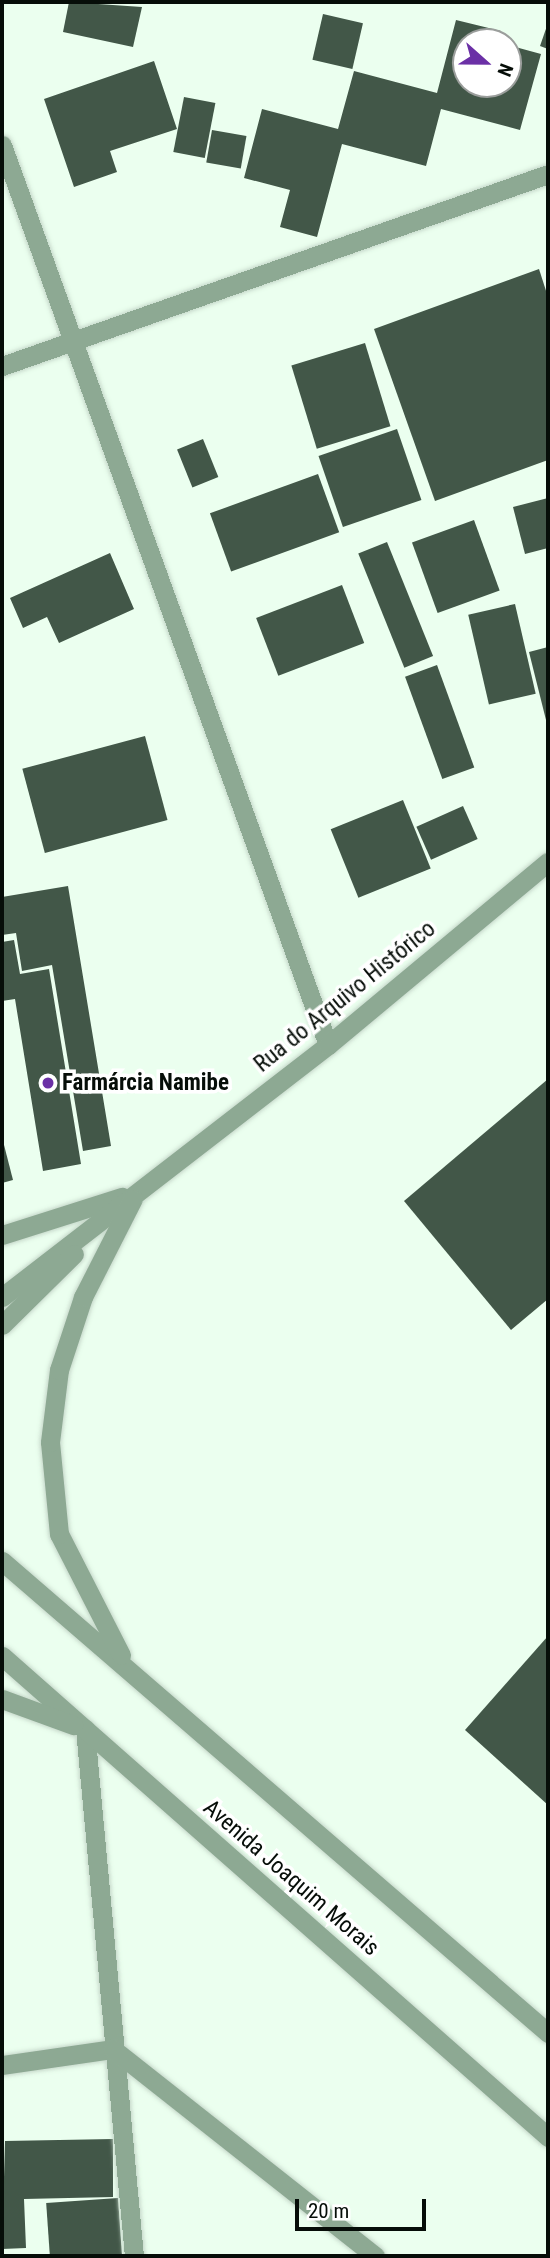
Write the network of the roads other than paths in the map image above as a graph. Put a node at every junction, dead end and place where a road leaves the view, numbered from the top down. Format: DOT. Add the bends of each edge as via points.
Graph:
graph roads {
  1 [pos="2,145"];
  2 [pos="548,174"];
  3 [pos="71,337"];
  4 [pos="2,366"];
  5 [pos="548,862"];
  6 [pos="327,1045"];
  7 [pos="136,1192"];
  8 [pos="2,1235"];
  9 [pos="2,1297"];
  10 [pos="2,1325"];
  11 [pos="2,1561"];
  12 [pos="2,1656"];
  13 [pos="124,1663"];
  14 [pos="2,1699"];
  15 [pos="85,1729"];
  16 [pos="548,2033"];
  17 [pos="113,2049"];
  18 [pos="2,2065"];
  19 [pos="548,2137"];
  20 [pos="134,2256"];
  21 [pos="375,2256"];
  1 -- 3 [label="street"];
  2 -- 3 [label="street"];
  3 -- 4 [label="street"];
  3 -- 6 [label="street"];
  5 -- 6 [label="street, Rua do Arquivo Histórico"];
  6 -- 7 [label="street, Rua do Arquivo Histórico"];
  7 -- 8 [label="street"];
  7 -- 9 [label="street"];
  7 -- 10 [label="street"];
  7 -- 13 [label="street" via="83,1297 59,1370 50,1442 59,1534"];
  11 -- 13 [label="street"];
  12 -- 15 [label="street, Avenida Joaquim Morais"];
  13 -- 16 [label="street"];
  14 -- 15 [label="street"];
  15 -- 17 [label="street"];
  15 -- 19 [label="street, Avenida Joaquim Morais"];
  17 -- 18 [label="street"];
  17 -- 20 [label="street"];
  17 -- 21 [label="street"];
}
